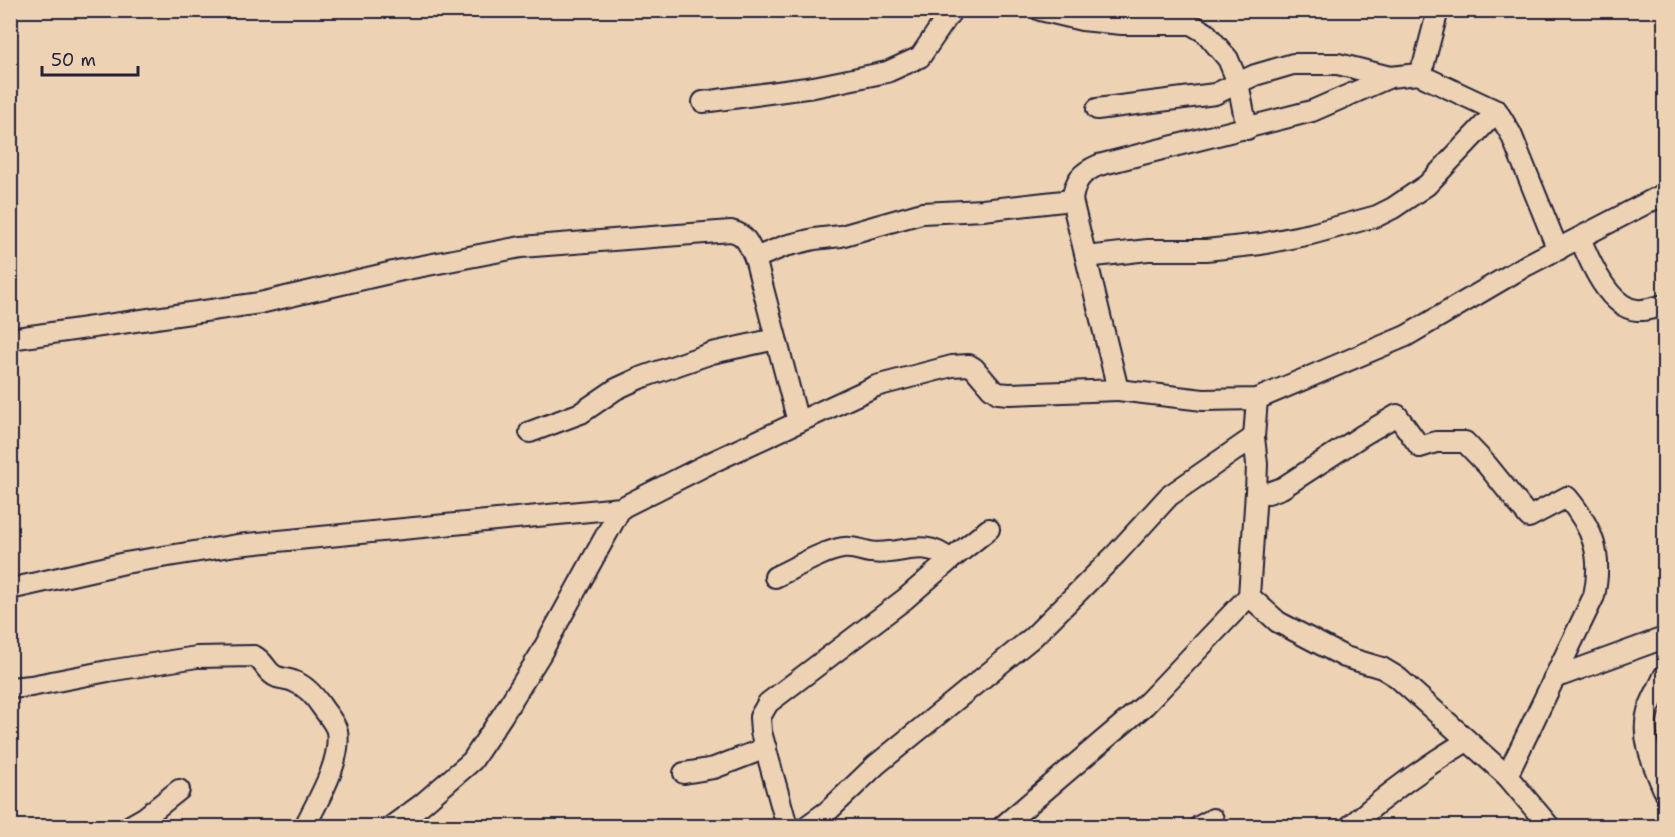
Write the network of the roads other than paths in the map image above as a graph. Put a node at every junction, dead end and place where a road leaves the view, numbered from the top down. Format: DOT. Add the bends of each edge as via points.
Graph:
graph roads {
  1 [pos="952,10"];
  2 [pos="1040,10"];
  3 [pos="1438,10"];
  4 [pos="1418,74"];
  5 [pos="1390,77"];
  6 [pos="1238,83"];
  7 [pos="703,102"];
  8 [pos="1097,109"];
  9 [pos="1497,111"];
  10 [pos="1247,129"];
  11 [pos="1665,194"];
  12 [pos="1072,200"];
  13 [pos="1580,238"];
  14 [pos="1558,249"];
  15 [pos="1086,257"];
  16 [pos="755,258"];
  17 [pos="1665,305"];
  18 [pos="10,339"];
  19 [pos="776,339"];
  20 [pos="1118,390"];
  21 [pos="1257,399"];
  22 [pos="798,422"];
  23 [pos="530,432"];
  24 [pos="1254,436"];
  25 [pos="1256,492"];
  26 [pos="621,508"];
  27 [pos="989,529"];
  28 [pos="950,560"];
  29 [pos="775,577"];
  30 [pos="10,589"];
  31 [pos="1249,596"];
  32 [pos="1665,638"];
  33 [pos="1665,676"];
  34 [pos="1554,678"];
  35 [pos="10,688"];
  36 [pos="1467,741"];
  37 [pos="766,748"];
  38 [pos="684,773"];
  39 [pos="1507,776"];
  40 [pos="179,790"];
  41 [pos="1665,790"];
  42 [pos="130,826"];
  43 [pos="305,826"];
  44 [pos="392,826"];
  45 [pos="787,826"];
  46 [pos="807,826"];
  47 [pos="1003,826"];
  48 [pos="1350,826"];
  49 [pos="1549,826"];
  1 -- 7 [label="street" via="920,57 887,72 814,87"];
  2 -- 6 [label="street" via="1112,23 1191,24 1206,33 1228,59"];
  3 -- 4 [label="street"];
  4 -- 5 [label="street"];
  4 -- 9 [label="street"];
  5 -- 6 [label="street" via="1338,64 1293,64"];
  5 -- 10 [label="street" via="1312,111"];
  6 -- 8 [label="street" via="1215,94"];
  6 -- 10 [label="street"];
  9 -- 14 [label="street" via="1511,134"];
  9 -- 15 [label="street" via="1426,185 1377,216 1261,244"];
  10 -- 12 [label="street" via="1086,170 1078,177"];
  11 -- 13 [label="street"];
  12 -- 15 [label="street"];
  12 -- 16 [label="street" via="922,213 841,236 785,246"];
  13 -- 14 [label="street"];
  13 -- 17 [label="street" via="1599,279 1622,304 1636,310"];
  14 -- 21 [label="street" via="1406,336"];
  15 -- 20 [label="street"];
  16 -- 18 [label="street" via="745,238 731,231 522,247 260,303"];
  16 -- 19 [label="street"];
  19 -- 22 [label="street"];
  19 -- 23 [label="street" via="712,353 640,378 580,413"];
  20 -- 21 [label="street" via="1203,400"];
  20 -- 22 [label="street" via="998,393 969,365 952,366 876,386"];
  21 -- 24 [label="street"];
  22 -- 26 [label="street"];
  24 -- 25 [label="street"];
  24 -- 46 [label="street" via="1169,496 1033,637"];
  25 -- 31 [label="street"];
  25 -- 34 [label="street" via="1282,488 1397,416 1420,447 1436,442 1465,442 1529,517 1567,497 1583,516 1589,531 1598,561 1598,579 1594,596"];
  26 -- 30 [label="street" via="237,545 125,563"];
  26 -- 44 [label="street" via="540,655 472,761"];
  27 -- 28 [label="street"];
  28 -- 29 [label="street" via="940,551 926,548 872,553 853,547 832,551"];
  28 -- 37 [label="street" via="768,703 760,717"];
  31 -- 36 [label="street" via="1278,622 1345,657 1382,668"];
  31 -- 47 [label="street" via="1145,705"];
  32 -- 34 [label="street"];
  33 -- 41 [label="street" via="1648,711 1645,731 1654,767"];
  34 -- 39 [label="street"];
  35 -- 43 [label="street" via="198,657 259,658 270,673 296,682 317,699 337,729 329,778"];
  36 -- 39 [label="street"];
  36 -- 48 [label="street" via="1403,782"];
  37 -- 38 [label="street" via="714,768"];
  37 -- 45 [label="street"];
  39 -- 49 [label="street"];
  40 -- 42 [label="street"];
}
